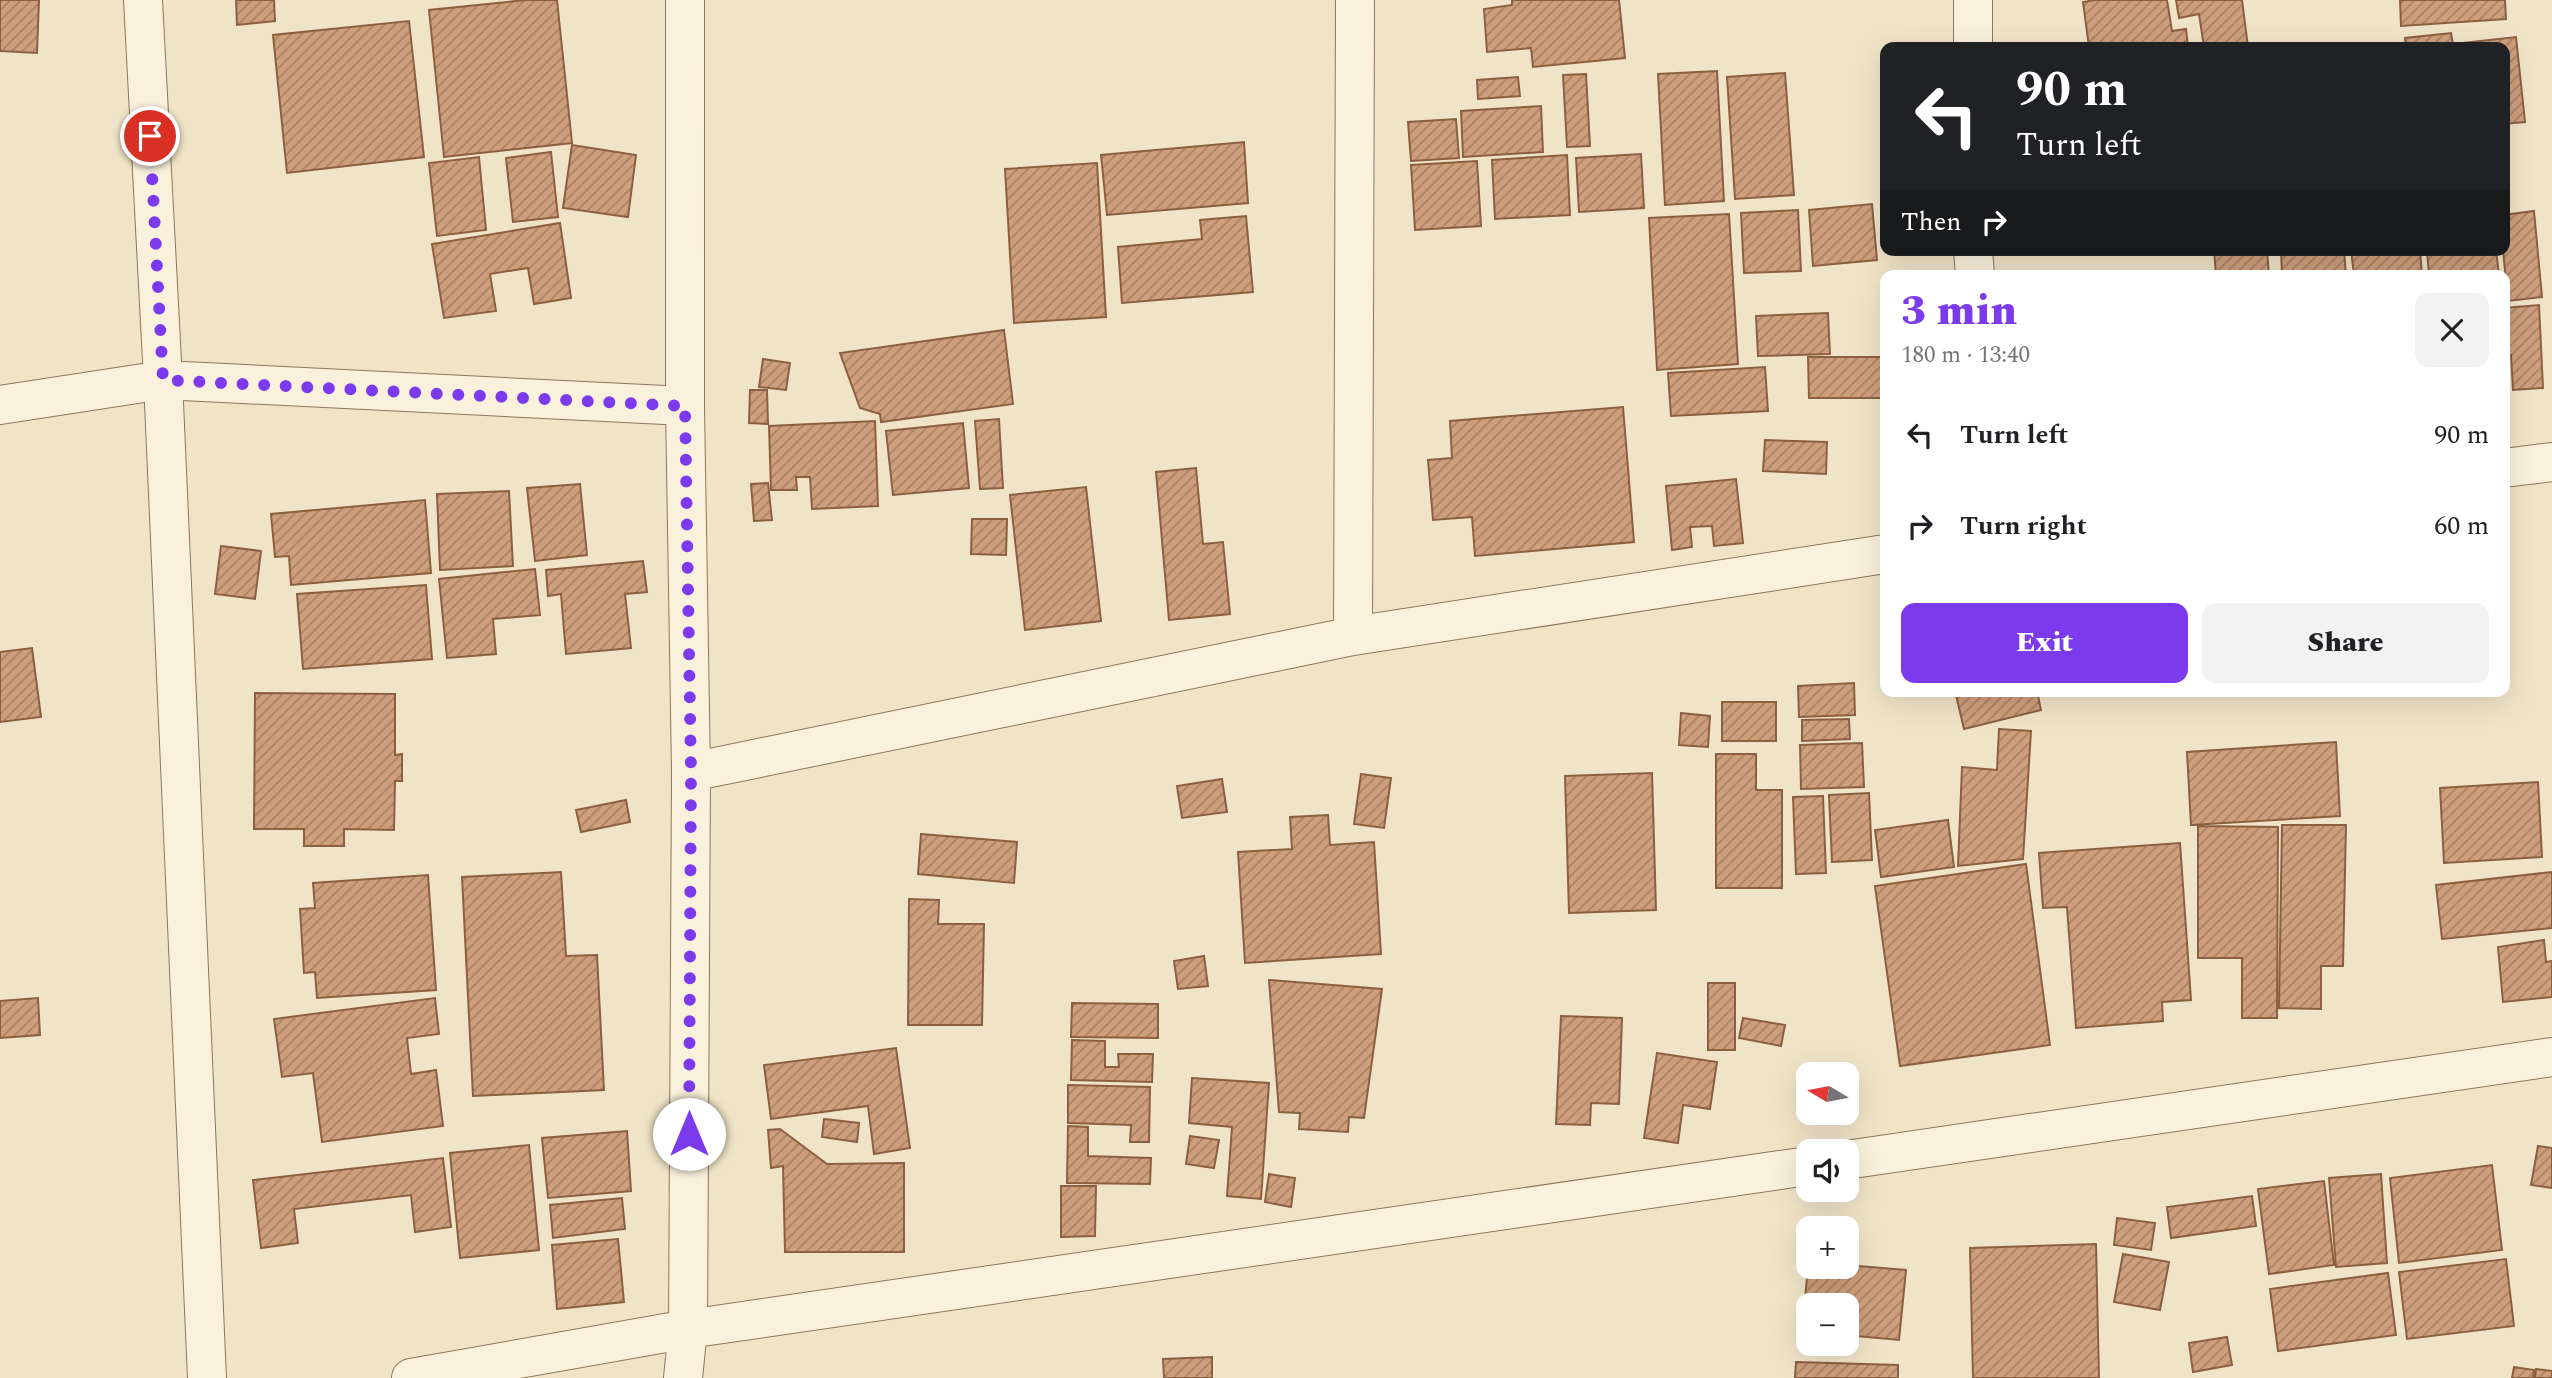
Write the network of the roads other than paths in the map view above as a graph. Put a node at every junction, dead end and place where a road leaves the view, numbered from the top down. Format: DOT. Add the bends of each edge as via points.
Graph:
graph roads {
  1 [pos="143,0"];
  2 [pos="685,0"];
  3 [pos="1356,0"];
  4 [pos="1973,0"];
  5 [pos="1973,42"];
  6 [pos="163,380"];
  7 [pos="0,405"];
  8 [pos="685,406"];
  9 [pos="2552,462"];
  10 [pos="2510,467"];
  11 [pos="1880,555"];
  12 [pos="1353,636"];
  13 [pos="691,772"];
  14 [pos="2552,1057"];
  15 [pos="1859,1158"];
  16 [pos="1796,1168"];
  17 [pos="688,1329"];
  18 [pos="207,1378"];
  19 [pos="411,1378"];
  20 [pos="682,1378"];
  1 -- 6 [label="street"];
  2 -- 8 [label="street"];
  3 -- 12 [label="street"];
  4 -- 5 [label="street"];
  6 -- 7 [label="street"];
  6 -- 8 [label="street"];
  6 -- 18 [label="street"];
  8 -- 13 [label="street"];
  9 -- 10 [label="street"];
  11 -- 12 [label="street"];
  12 -- 13 [label="street"];
  13 -- 17 [label="street"];
  14 -- 15 [label="street"];
  16 -- 17 [label="street"];
  17 -- 19 [label="street"];
  17 -- 20 [label="street"];
}
